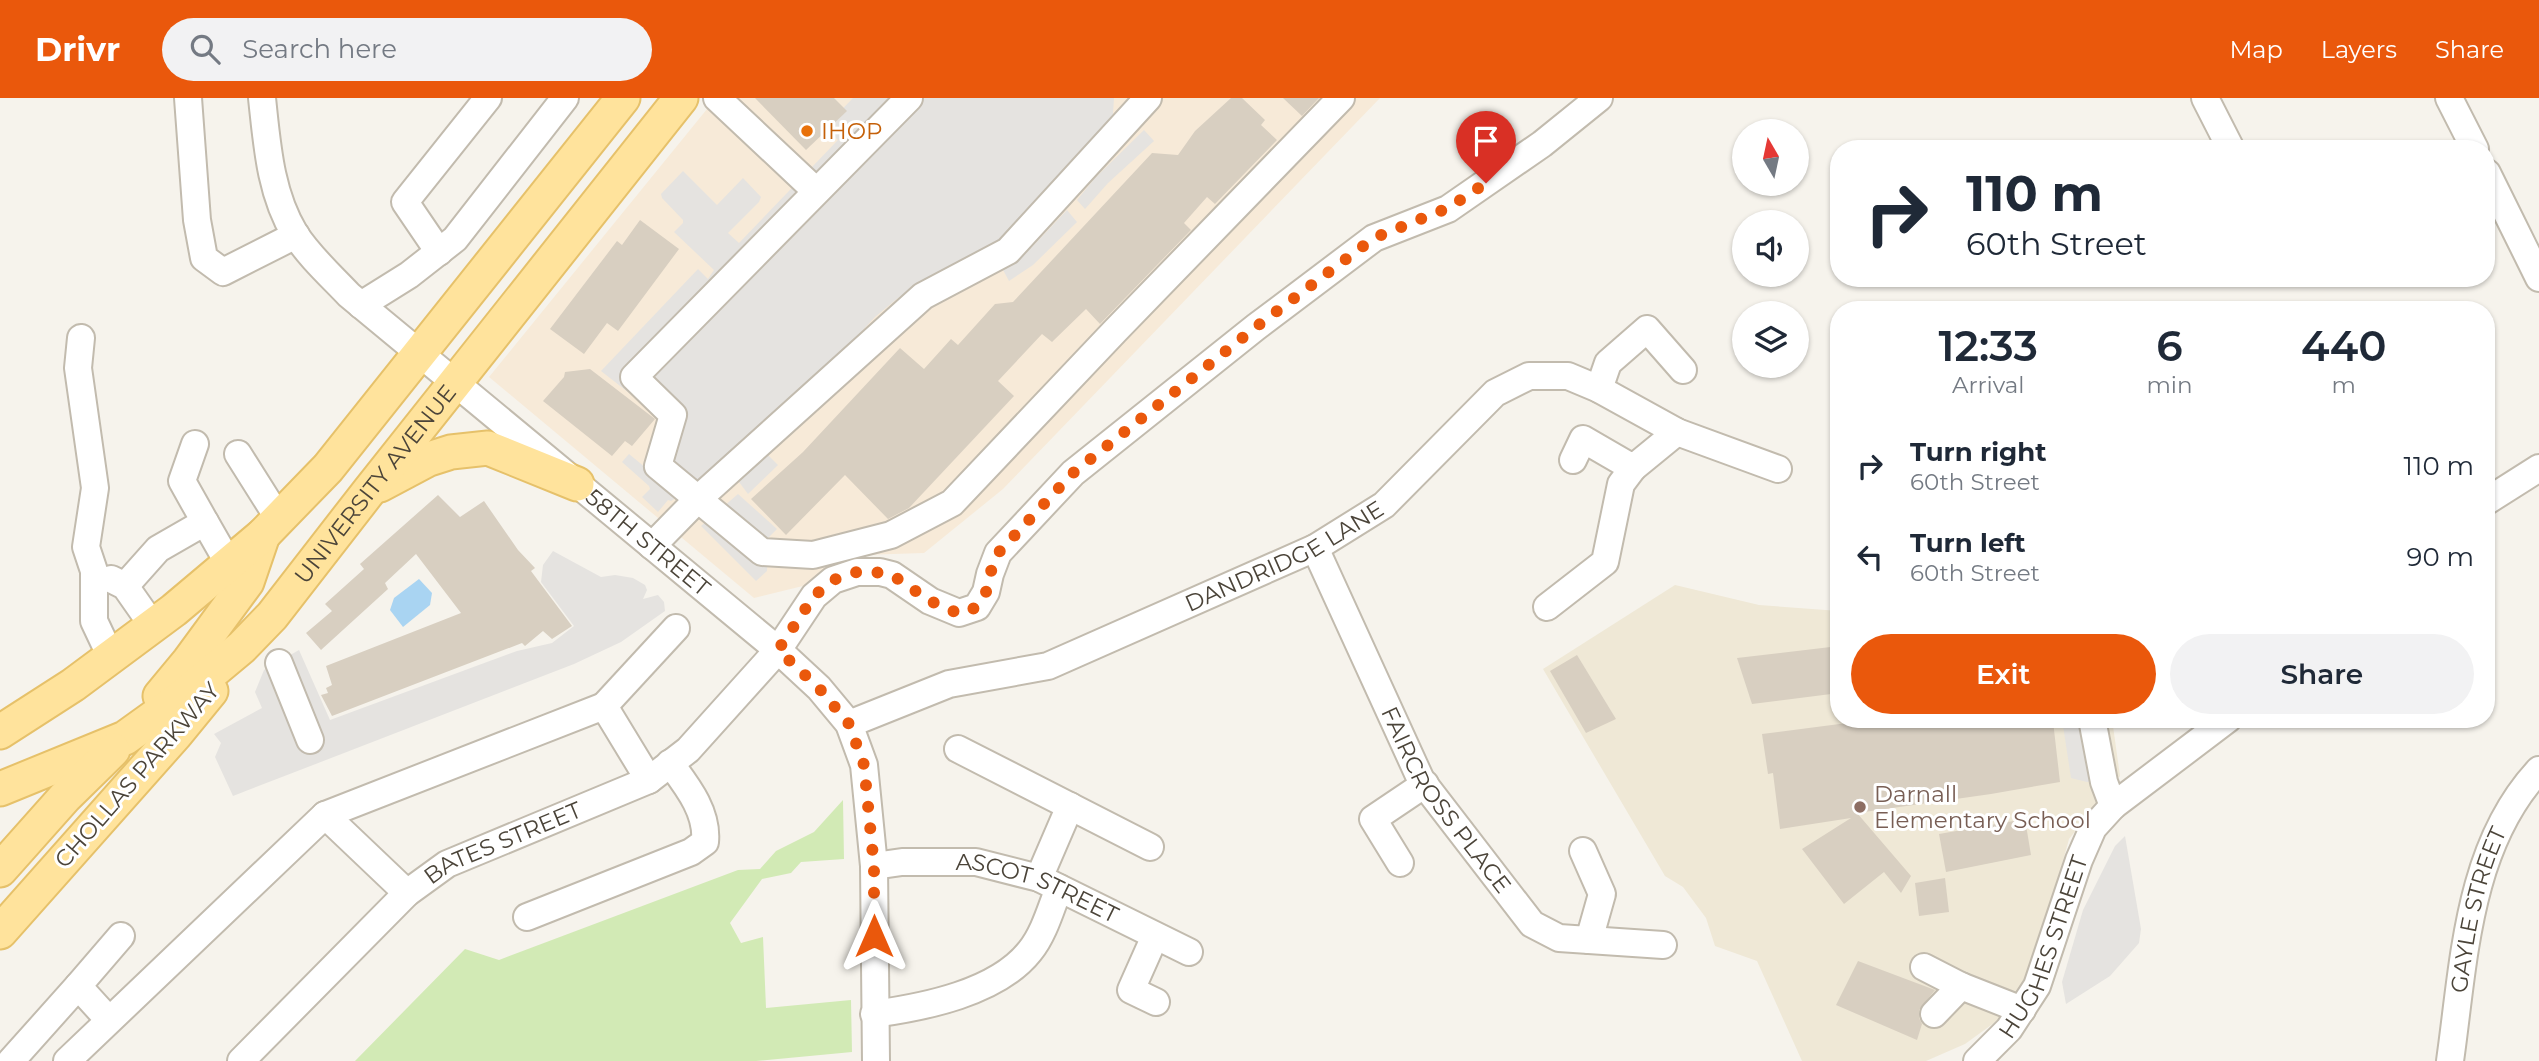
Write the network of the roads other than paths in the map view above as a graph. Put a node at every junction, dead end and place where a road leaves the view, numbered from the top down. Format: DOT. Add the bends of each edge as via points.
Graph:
graph roads {
  1 [pos="188,98"];
  2 [pos="262,98"];
  3 [pos="488,98"];
  4 [pos="565,98"];
  5 [pos="623,98"];
  6 [pos="681,98"];
  7 [pos="717,98"];
  8 [pos="909,98"];
  9 [pos="1148,98"];
  10 [pos="1341,98"];
  11 [pos="1599,98"];
  12 [pos="2205,98"];
  13 [pos="2449,98"];
  14 [pos="2226,140"];
  15 [pos="2470,140"];
  16 [pos="2495,189"];
  17 [pos="816,191"];
  18 [pos="296,235"];
  19 [pos="439,253"];
  20 [pos="2539,278"];
  21 [pos="361,304"];
  22 [pos="81,338"];
  23 [pos="420,354"];
  24 [pos="1683,370"];
  25 [pos="454,383"];
  26 [pos="1599,389"];
  27 [pos="1677,432"];
  28 [pos="195,444"];
  29 [pos="238,454"];
  30 [pos="1573,460"];
  31 [pos="1633,468"];
  32 [pos="2539,468"];
  33 [pos="1778,469"];
  34 [pos="577,484"];
  35 [pos="369,491"];
  36 [pos="2495,496"];
  37 [pos="698,499"];
  38 [pos="205,522"];
  39 [pos="271,527"];
  40 [pos="652,546"];
  41 [pos="1315,548"];
  42 [pos="229,564"];
  43 [pos="94,571"];
  44 [pos="125,586"];
  45 [pos="1547,607"];
  46 [pos="272,616"];
  47 [pos="153,626"];
  48 [pos="676,628"];
  49 [pos="778,650"];
  50 [pos="111,657"];
  51 [pos="279,663"];
  52 [pos="604,706"];
  53 [pos="849,724"];
  54 [pos="2094,728"];
  55 [pos="2216,728"];
  56 [pos="0,733"];
  57 [pos="125,738"];
  58 [pos="310,740"];
  59 [pos="958,749"];
  60 [pos="670,764"];
  61 [pos="2539,770"];
  62 [pos="649,780"];
  63 [pos="1425,784"];
  64 [pos="0,789"];
  65 [pos="1070,806"];
  66 [pos="2113,806"];
  67 [pos="325,815"];
  68 [pos="1150,847"];
  69 [pos="1583,851"];
  70 [pos="1400,863"];
  71 [pos="874,866"];
  72 [pos="0,870"];
  73 [pos="1049,883"];
  74 [pos="407,893"];
  75 [pos="527,917"];
  76 [pos="0,932"];
  77 [pos="121,936"];
  78 [pos="1155,936"];
  79 [pos="1589,940"];
  80 [pos="1662,945"];
  81 [pos="1189,952"];
  82 [pos="1924,967"];
  83 [pos="78,986"];
  84 [pos="1961,986"];
  85 [pos="1156,1002"];
  86 [pos="2022,1010"];
  87 [pos="874,1014"];
  88 [pos="1934,1014"];
  89 [pos="109,1020"];
  90 [pos="12,1061"];
  91 [pos="67,1061"];
  92 [pos="241,1061"];
  93 [pos="876,1061"];
  94 [pos="1977,1061"];
  95 [pos="2449,1061"];
  1 -- 18 [label="street" via="204,258 223,272"];
  2 -- 18 [label="street, 58TH STREET" via="268,163"];
  3 -- 19 [label="street" via="405,202"];
  4 -- 19 [label="street" via="455,239"];
  5 -- 23 [label="main road, UNIVERSITY AVENUE"];
  6 -- 25 [label="main road, UNIVERSITY AVENUE"];
  7 -- 17 [label="street"];
  8 -- 17 [label="street"];
  9 -- 37 [label="street" via="1008,251 923,296"];
  10 -- 37 [label="street" via="952,503 891,535 813,555 762,552"];
  11 -- 49 [label="street, BATES STREET" via="1542,144 1448,208 1374,238 1073,473 998,553 977,607 960,614 930,601 892,575 857,572 833,580 814,596"];
  12 -- 14 [label="street"];
  13 -- 15 [label="street"];
  16 -- 20 [label="street"];
  17 -- 37 [label="street" via="634,377 673,415 658,466"];
  18 -- 21 [label="street, 58TH STREET" via="324,270"];
  19 -- 21 [label="street"];
  21 -- 23 [label="street, 58TH STREET"];
  22 -- 43 [label="street" via="78,368 95,488 86,547"];
  23 -- 25 [label="street, 58TH STREET"];
  23 -- 39 [label="main road, UNIVERSITY AVENUE" via="328,468"];
  24 -- 26 [label="street" via="1647,329 1608,363"];
  25 -- 34 [label="street, 58TH STREET"];
  25 -- 35 [label="main road, UNIVERSITY AVENUE"];
  26 -- 27 [label="street, DANDRIDGE LANE"];
  26 -- 41 [label="street, DANDRIDGE LANE" via="1569,376 1529,376 1495,393 1384,505"];
  27 -- 31 [label="street"];
  27 -- 33 [label="street, DANDRIDGE LANE"];
  28 -- 38 [label="street" via="182,481"];
  29 -- 39 [label="street"];
  30 -- 31 [label="street" via="1583,439"];
  31 -- 45 [label="street" via="1621,484 1605,562"];
  32 -- 36 [label="street"];
  34 -- 35 [label="main road" via="488,448 429,459"];
  34 -- 40 [label="street, 58TH STREET"];
  35 -- 46 [label="main road, UNIVERSITY AVENUE"];
  37 -- 40 [label="street"];
  38 -- 42 [label="street"];
  38 -- 44 [label="street" via="158,549"];
  39 -- 42 [label="main road, UNIVERSITY AVENUE"];
  39 -- 57 [label="main road, CHOLLAS PARKWAY" via="247,582"];
  40 -- 49 [label="street, 58TH STREET"];
  41 -- 53 [label="street, DANDRIDGE LANE" via="1048,666 949,684"];
  41 -- 63 [label="street, FAIRCROSS PLACE"];
  42 -- 47 [label="main road, UNIVERSITY AVENUE"];
  43 -- 44 [label="street"];
  43 -- 50 [label="street" via="94,621"];
  44 -- 47 [label="street"];
  46 -- 57 [label="main road, UNIVERSITY AVENUE" via="183,697"];
  46 -- 76 [label="main road, CHOLLAS PARKWAY" via="175,735"];
  47 -- 50 [label="main road, UNIVERSITY AVENUE"];
  48 -- 52 [label="street"];
  49 -- 53 [label="street, 58TH STREET"];
  49 -- 60 [label="street, BATES STREET"];
  50 -- 56 [label="main road, UNIVERSITY AVENUE"];
  51 -- 58 [label="street"];
  52 -- 62 [label="street"];
  52 -- 67 [label="street"];
  53 -- 71 [label="street, 58TH STREET" via="864,765"];
  54 -- 66 [label="street"];
  55 -- 66 [label="street, HUGHES STREET"];
  57 -- 64 [label="main road, UNIVERSITY AVENUE"];
  57 -- 72 [label="main road, CHOLLAS PARKWAY"];
  59 -- 65 [label="street"];
  60 -- 62 [label="street, BATES STREET"];
  60 -- 75 [label="street" via="703,817 705,842 691,852"];
  61 -- 95 [label="street, GAYLE STREET" via="2501,825 2484,867 2472,911"];
  62 -- 74 [label="street, BATES STREET" via="447,864"];
  63 -- 70 [label="street" via="1373,819"];
  63 -- 79 [label="street, FAIRCROSS PLACE" via="1532,924 1559,938"];
  65 -- 68 [label="street"];
  65 -- 73 [label="street"];
  66 -- 86 [label="street, HUGHES STREET" via="2084,847 2037,986"];
  67 -- 74 [label="street"];
  67 -- 89 [label="street"];
  69 -- 79 [label="street" via="1602,894"];
  71 -- 73 [label="street, ASCOT STREET" via="975,862"];
  71 -- 87 [label="street, 58TH STREET"];
  73 -- 78 [label="street, ASCOT STREET"];
  73 -- 87 [label="street" via="1033,948 1019,965 941,1002"];
  74 -- 92 [label="street, BATES STREET"];
  77 -- 83 [label="street"];
  78 -- 81 [label="street, ASCOT STREET"];
  78 -- 85 [label="street" via="1131,990"];
  79 -- 80 [label="street, FAIRCROSS PLACE"];
  82 -- 84 [label="street"];
  83 -- 89 [label="street"];
  83 -- 90 [label="street"];
  84 -- 86 [label="street"];
  84 -- 88 [label="street"];
  86 -- 94 [label="street, HUGHES STREET"];
  87 -- 93 [label="street, 58TH STREET"];
  89 -- 91 [label="street"];
}
